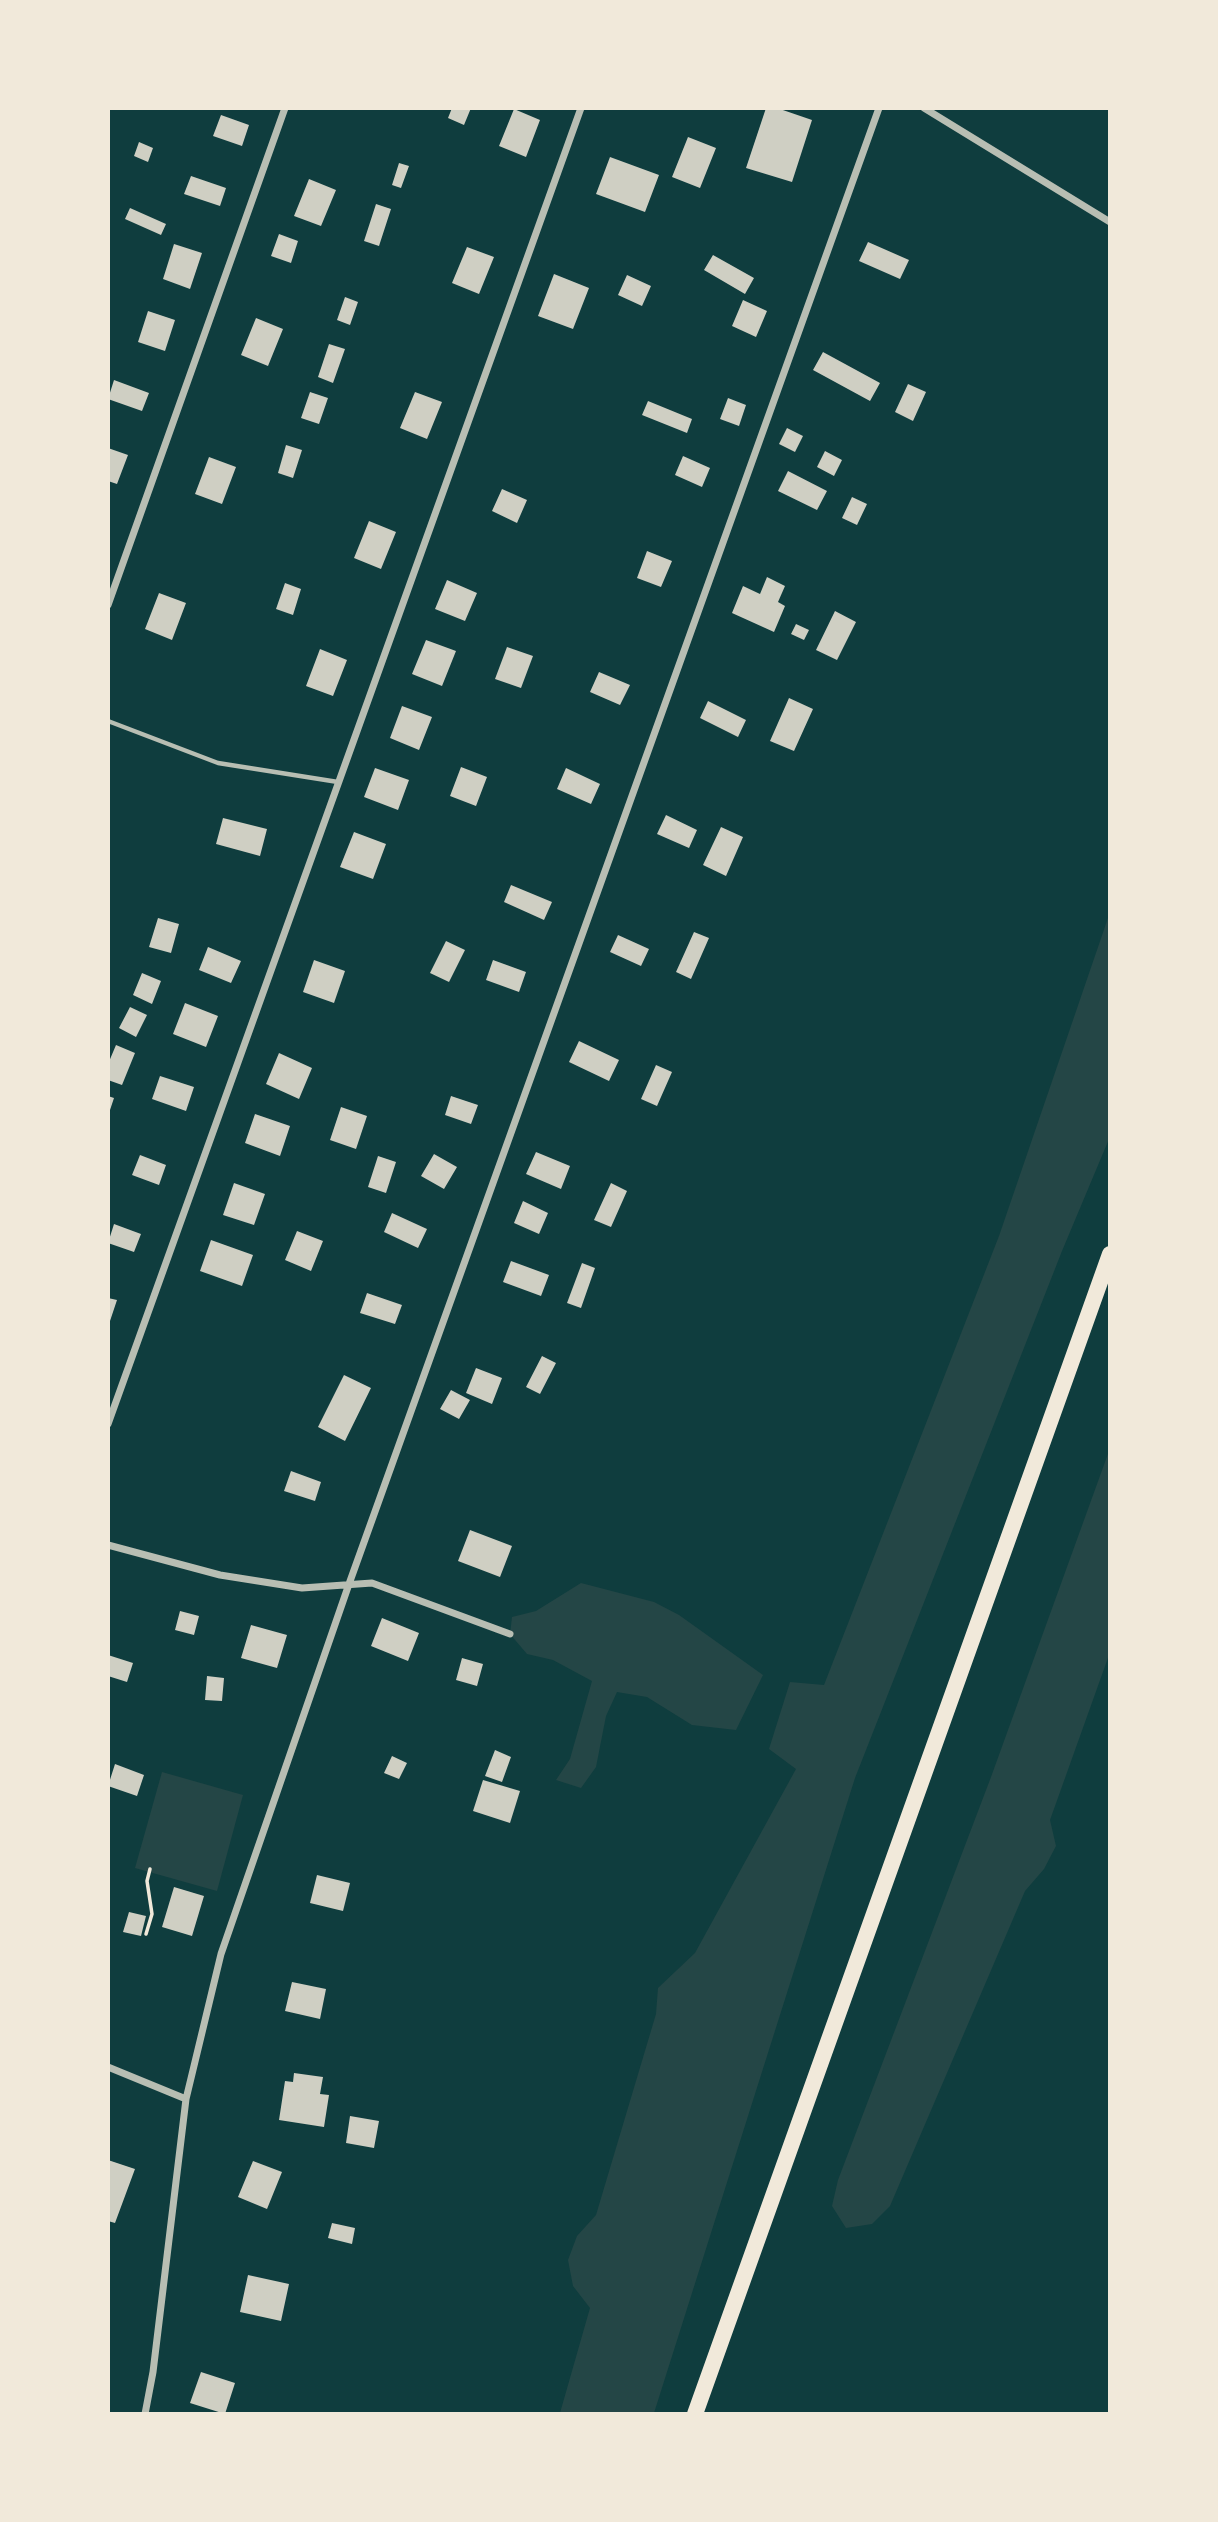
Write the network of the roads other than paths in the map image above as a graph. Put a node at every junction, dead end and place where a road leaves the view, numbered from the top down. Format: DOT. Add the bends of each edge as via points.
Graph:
graph roads {
  1 [pos="285,108"];
  2 [pos="581,108"];
  3 [pos="879,108"];
  4 [pos="924,108"];
  5 [pos="1110,222"];
  6 [pos="108,605"];
  7 [pos="108,721"];
  8 [pos="339,782"];
  9 [pos="1110,1254"];
  10 [pos="108,1424"];
  11 [pos="108,1545"];
  12 [pos="349,1584"];
  13 [pos="510,1634"];
  14 [pos="108,2067"];
  15 [pos="186,2099"];
  16 [pos="145,2413"];
  17 [pos="698,2413"];
  1 -- 6 [label="street"];
  2 -- 8 [label="street"];
  3 -- 12 [label="street"];
  4 -- 5 [label="street"];
  7 -- 8 [label="lane" via="218,763"];
  8 -- 10 [label="street"];
  9 -- 17 [label="main road"];
  11 -- 12 [label="street" via="220,1575 302,1588"];
  12 -- 13 [label="street" via="372,1583"];
  12 -- 15 [label="street" via="221,1954"];
  14 -- 15 [label="street"];
  15 -- 16 [label="street"];
}
